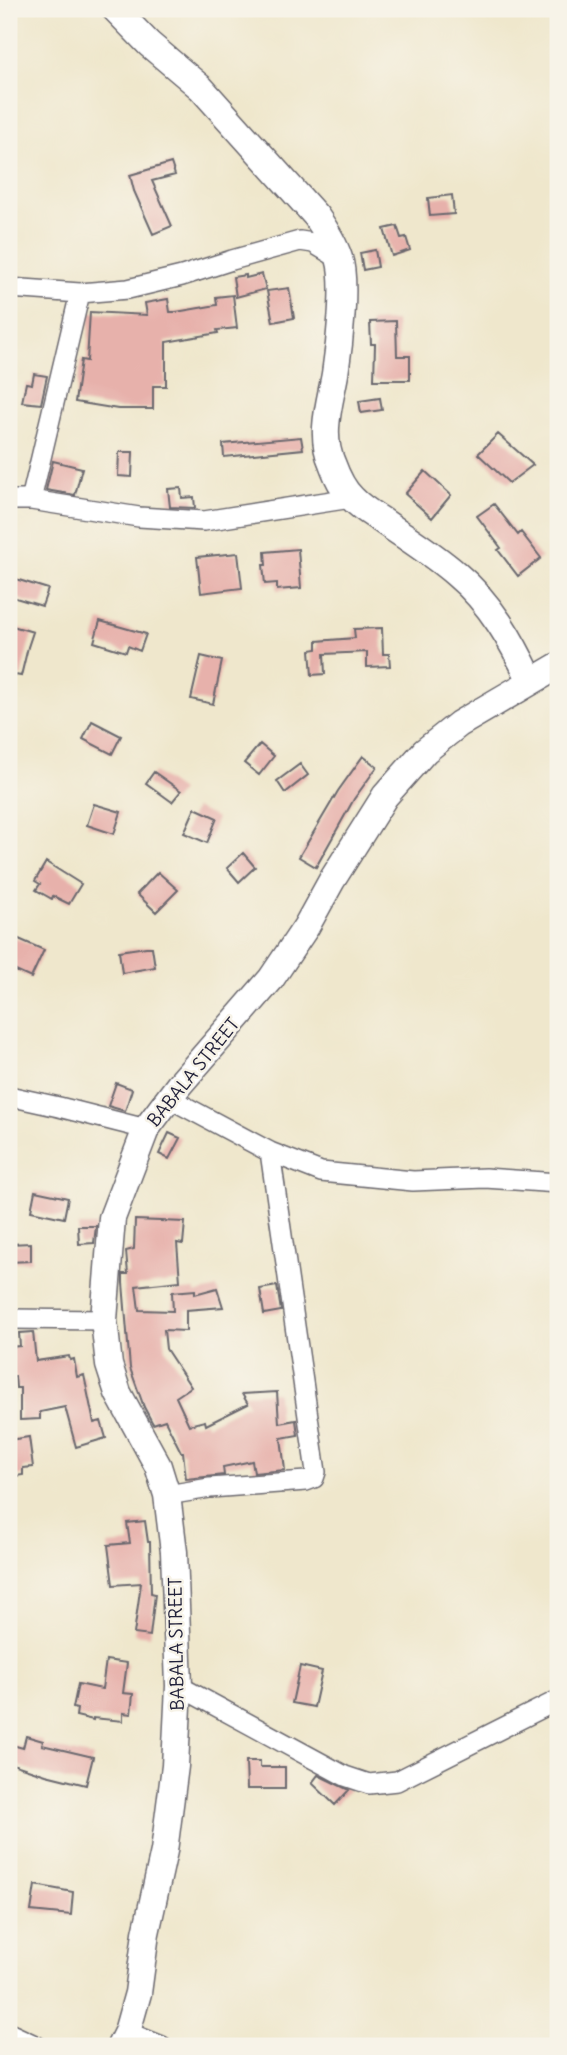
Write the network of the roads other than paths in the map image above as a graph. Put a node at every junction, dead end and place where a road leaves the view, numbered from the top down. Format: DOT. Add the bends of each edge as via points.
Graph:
graph roads {
  1 [pos="115,9"];
  2 [pos="340,259"];
  3 [pos="9,288"];
  4 [pos="80,293"];
  5 [pos="351,498"];
  6 [pos="9,500"];
  7 [pos="31,500"];
  8 [pos="558,666"];
  9 [pos="531,681"];
  10 [pos="9,1096"];
  11 [pos="169,1098"];
  12 [pos="146,1129"];
  13 [pos="270,1152"];
  14 [pos="558,1183"];
  15 [pos="9,1319"];
  16 [pos="104,1320"];
  17 [pos="167,1495"];
  18 [pos="179,1686"];
  19 [pos="558,1700"];
  20 [pos="9,2033"];
  21 [pos="123,2039"];
  22 [pos="37,2046"];
  23 [pos="162,2046"];
  1 -- 2 [label="street" via="201,88 282,178 316,216"];
  2 -- 4 [label="street" via="313,243 300,241 128,289"];
  2 -- 5 [label="street" via="341,313 327,446"];
  3 -- 4 [label="street"];
  4 -- 7 [label="street"];
  5 -- 7 [label="street" via="204,521 139,517"];
  5 -- 9 [label="street" via="434,556 479,596 512,640"];
  6 -- 7 [label="street"];
  8 -- 9 [label="street, BABALA STREET"];
  9 -- 11 [label="street, BABALA STREET" via="459,724 425,751 385,796 271,979"];
  10 -- 12 [label="street"];
  11 -- 12 [label="street, BABALA STREET"];
  11 -- 13 [label="street"];
  12 -- 16 [label="street, BABALA STREET" via="112,1218"];
  13 -- 14 [label="street" via="321,1172 354,1177"];
  13 -- 17 [label="street" via="316,1472 306,1481"];
  15 -- 16 [label="street"];
  16 -- 17 [label="street, BABALA STREET" via="109,1365 118,1393 158,1465"];
  17 -- 18 [label="street, BABALA STREET"];
  18 -- 19 [label="street" via="345,1776 369,1784 397,1781"];
  18 -- 21 [label="street, BABALA STREET" via="164,1851 138,1993"];
  20 -- 22 [label="street"];
  21 -- 23 [label="street"];
}
